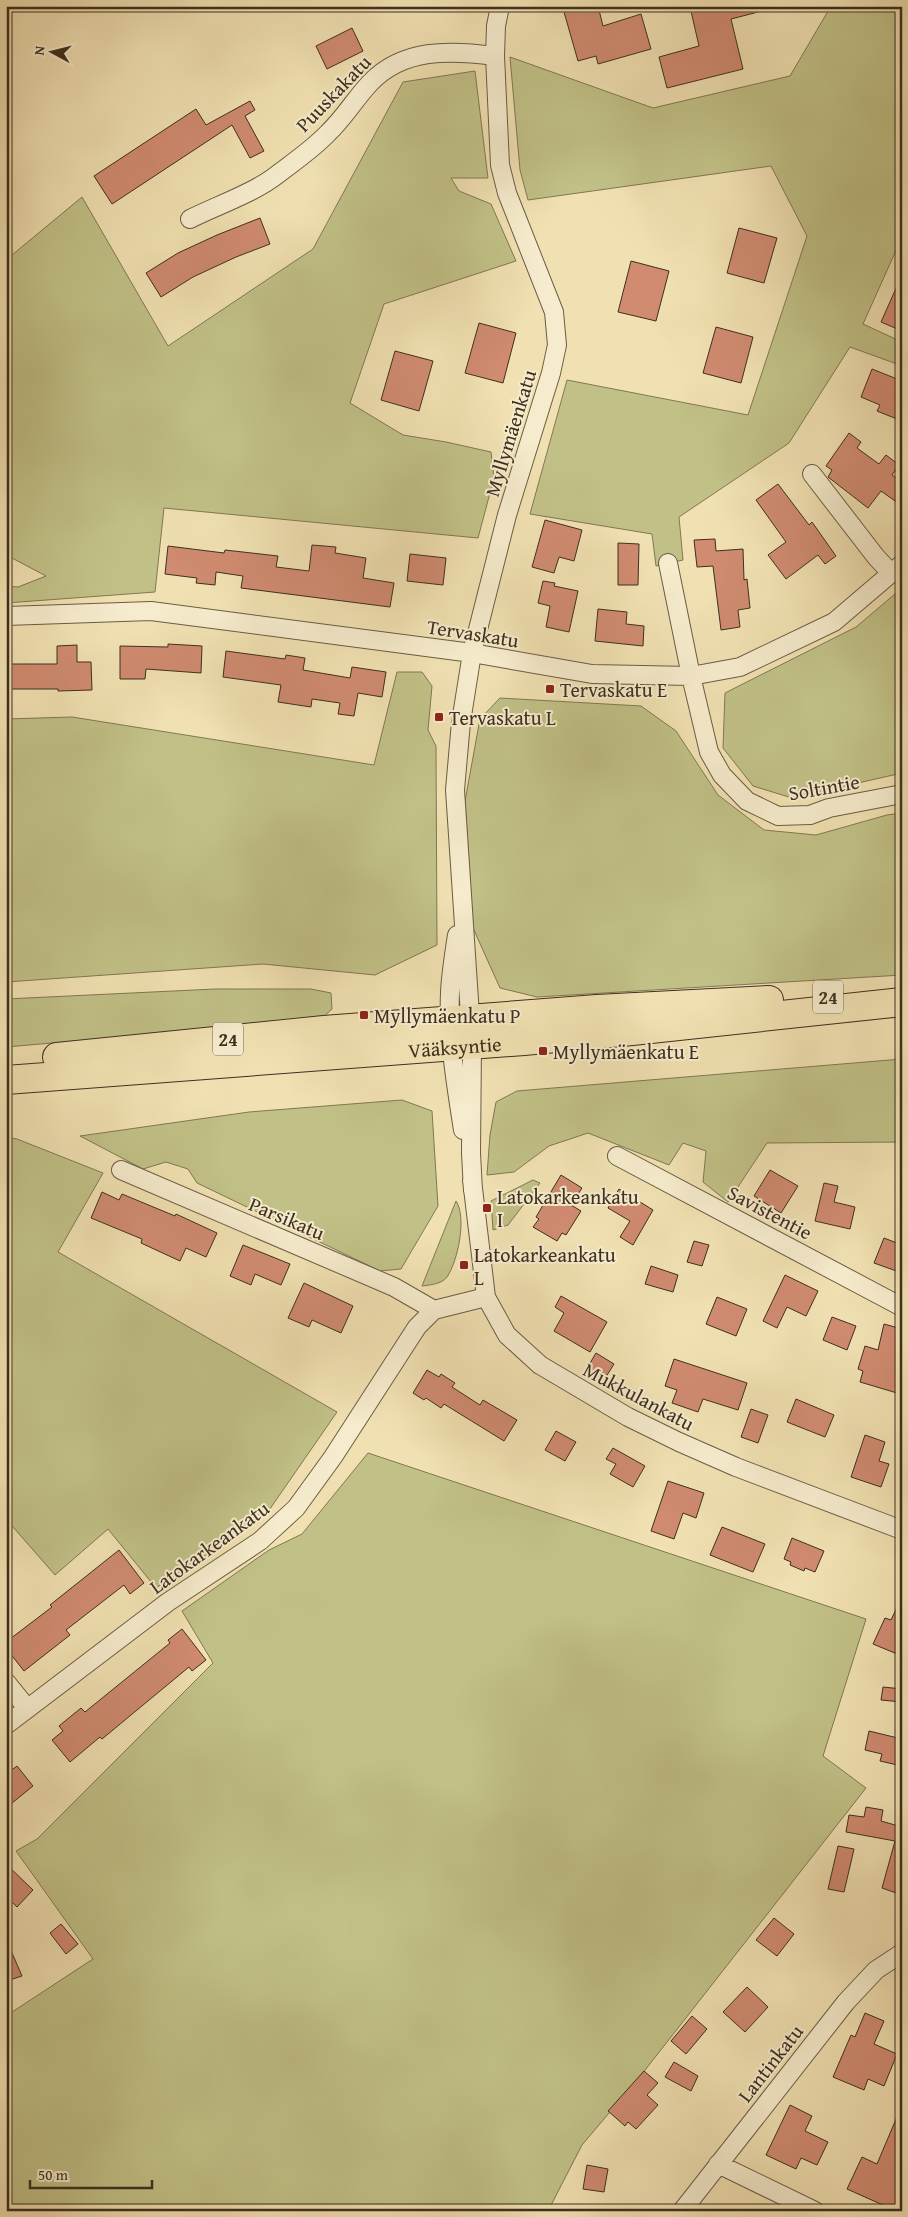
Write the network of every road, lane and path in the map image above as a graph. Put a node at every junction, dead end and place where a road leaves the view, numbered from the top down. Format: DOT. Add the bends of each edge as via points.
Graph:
graph roads {
  1 [pos="500,6"];
  2 [pos="494,56"];
  3 [pos="190,219"];
  4 [pos="812,474"];
  5 [pos="668,564"];
  6 [pos="897,569"];
  7 [pos="6,616"];
  8 [pos="472,653"];
  9 [pos="691,676"];
  10 [pos="902,794"];
  11 [pos="902,995"];
  12 [pos="902,1002"];
  13 [pos="460,1019"];
  14 [pos="462,1046"];
  15 [pos="6,1064"];
  16 [pos="6,1080"];
  17 [pos="618,1156"];
  18 [pos="121,1170"];
  19 [pos="486,1297"];
  20 [pos="902,1307"];
  21 [pos="434,1310"];
  22 [pos="902,1530"];
  23 [pos="6,1682"];
  24 [pos="27,1708"];
  25 [pos="6,1725"];
  26 [pos="902,1953"];
  27 [pos="718,2164"];
  28 [pos="682,2211"];
  29 [pos="815,2211"];
  1 -- 2 [label="street, Myllymäenkatu"];
  2 -- 3 [label="street, Puuskakatu" via="439,52 391,64 370,83 328,133 277,176"];
  2 -- 8 [label="street, Myllymäenkatu" via="500,164 507,193 554,312 557,345 507,515"];
  4 -- 6 [label="street" via="876,558"];
  5 -- 9 [label="street, Soltintie"];
  6 -- 9 [label="street, Tervaskatu" via="834,622 740,667"];
  7 -- 8 [label="street, Tervaskatu" via="151,611"];
  8 -- 9 [label="street, Tervaskatu" via="592,674"];
  8 -- 13 [label="street, Myllymäenkatu" via="455,790 460,878"];
  9 -- 10 [label="street, Soltintie" via="709,752 722,775 747,801 778,816 810,815 829,808"];
  11 -- 13 [label="highway, Vääksyntie / 24" via="677,1004"];
  12 -- 14 [label="highway, Vääksyntie / 24"];
  13 -- 14 [label="street, Myllymäenkatu"];
  13 -- 15 [label="highway, Vääksyntie / 24" via="161,1046"];
  14 -- 16 [label="highway, Vääksyntie / 24"];
  14 -- 19 [label="street, Mukkulankatu" via="456,1084 474,1192"];
  17 -- 20 [label="street, Savistentie"];
  18 -- 21 [label="street, Parsikatu" via="394,1287"];
  19 -- 21 [label="street"];
  19 -- 22 [label="street, Mukkulankatu" via="507,1335 540,1366 628,1417 736,1467"];
  21 -- 24 [label="street, Latokarkeankatu" via="417,1327 296,1508 260,1541 168,1602"];
  23 -- 24 [label="street"];
  24 -- 25 [label="street, Latokarkeankatu"];
  26 -- 27 [label="street, Lantinkatu" via="876,1970 846,2002"];
  27 -- 28 [label="street, Lantinkatu"];
  27 -- 29 [label="street"];
}
